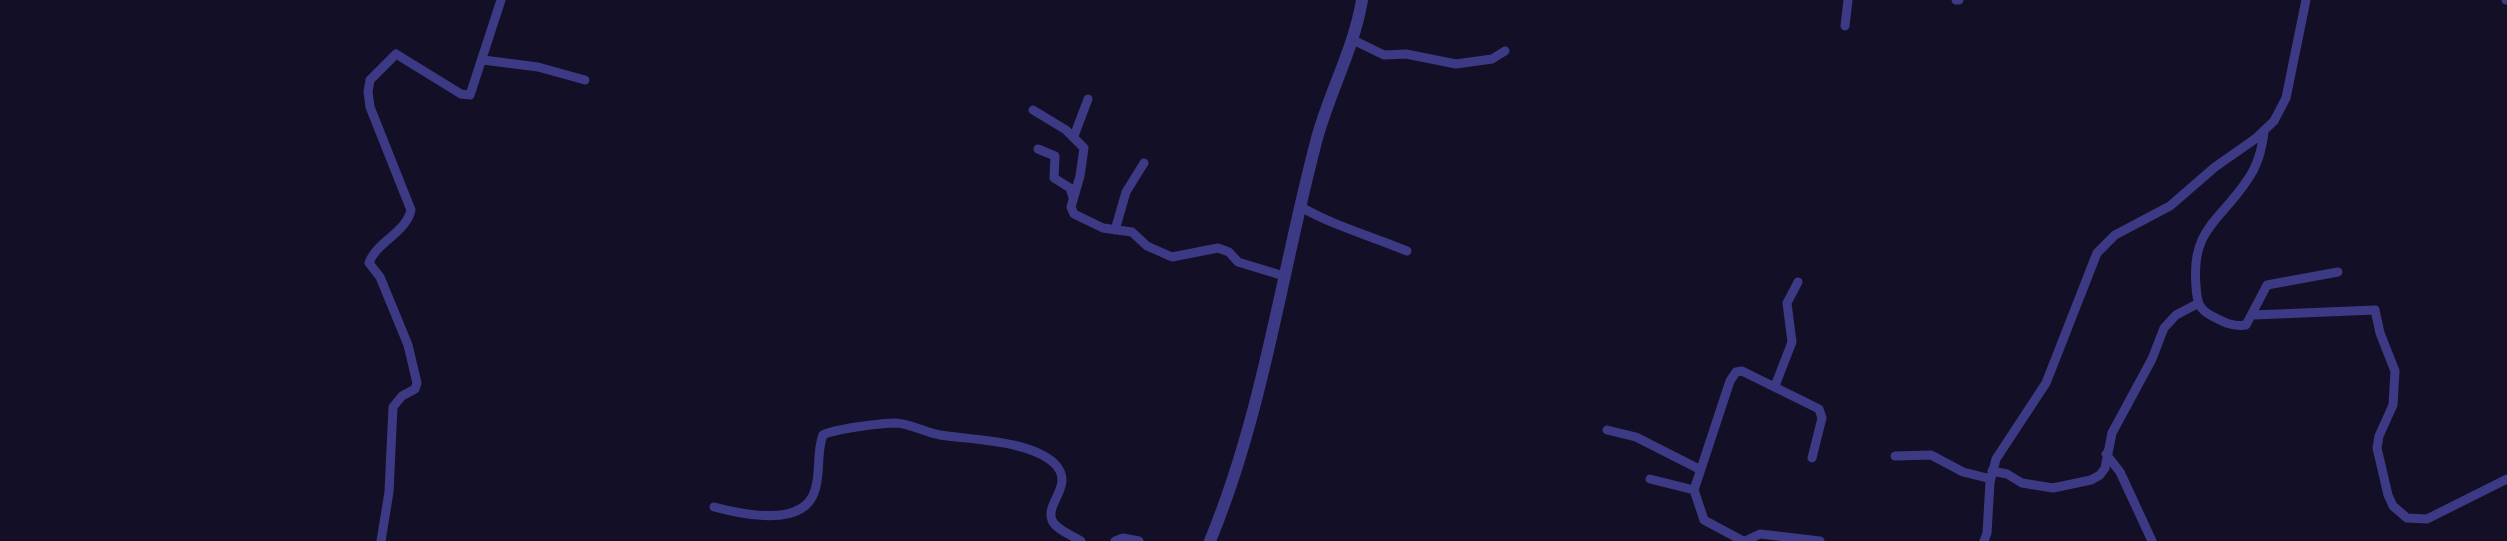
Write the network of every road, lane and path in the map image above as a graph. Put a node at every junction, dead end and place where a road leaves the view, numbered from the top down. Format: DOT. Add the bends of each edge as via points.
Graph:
graph roads {
  1 [pos="501,0"];
  2 [pos="1362,0"];
  3 [pos="1848,0"];
  4 [pos="2306,0"];
  5 [pos="1845,26"];
  6 [pos="1351,39"];
  7 [pos="1505,51"];
  8 [pos="483,60"];
  9 [pos="585,80"];
  10 [pos="1088,99"];
  11 [pos="1033,110"];
  12 [pos="2264,132"];
  13 [pos="1074,136"];
  14 [pos="1038,149"];
  15 [pos="1144,163"];
  16 [pos="1073,197"];
  17 [pos="1301,207"];
  18 [pos="1115,230"];
  19 [pos="1407,251"];
  20 [pos="2338,272"];
  21 [pos="1284,276"];
  22 [pos="1798,282"];
  23 [pos="2197,304"];
  24 [pos="2253,315"];
  25 [pos="1775,386"];
  26 [pos="1607,430"];
  27 [pos="2106,454"];
  28 [pos="1895,456"];
  29 [pos="1812,458"];
  30 [pos="1700,469"];
  31 [pos="1991,475"];
  32 [pos="1650,479"];
  33 [pos="2507,479"];
  34 [pos="1694,490"];
  35 [pos="714,507"];
  36 [pos="381,541"];
  37 [pos="1082,541"];
  38 [pos="1115,541"];
  39 [pos="1139,541"];
  40 [pos="1210,541"];
  41 [pos="1744,541"];
  42 [pos="1820,541"];
  43 [pos="1984,541"];
  44 [pos="2152,541"];
  1 -- 8 [label="street"];
  2 -- 6 [label="street"];
  3 -- 5 [label="street"];
  4 -- 12 [label="street" via="2286,98"];
  6 -- 7 [label="street" via="1384,55 1406,54 1456,64 1492,59"];
  6 -- 17 [label="street" via="1316,142"];
  8 -- 9 [label="street" via="548,68"];
  8 -- 36 [label="street" via="467,96 396,54 368,84 370,106 411,210 408,219 369,263 380,277 403,332 417,383 393,407 389,492"];
  10 -- 13 [label="street"];
  11 -- 13 [label="street"];
  12 -- 23 [label="street" via="2262,151 2248,179 2196,249"];
  12 -- 31 [label="street" via="2214,167 2164,210 2115,235 2097,253 2046,384 2010,436"];
  13 -- 16 [label="street" via="1085,155"];
  14 -- 16 [label="street" via="1055,156 1054,178 1071,188"];
  15 -- 18 [label="street" via="1126,192"];
  16 -- 18 [label="street" via="1074,214"];
  17 -- 19 [label="street" via="1328,223"];
  17 -- 21 [label="street"];
  18 -- 21 [label="street" via="1131,232 1147,246 1172,257 1218,248 1229,252 1238,262"];
  20 -- 24 [label="street" via="2267,285"];
  21 -- 40 [label="street" via="1255,407"];
  22 -- 25 [label="street" via="1787,303 1791,347"];
  23 -- 24 [label="street" via="2233,327 2246,325"];
  23 -- 27 [label="street" via="2176,315 2164,328"];
  24 -- 33 [label="street" via="2375,310 2396,383 2393,405 2377,448 2388,495 2404,517 2435,516"];
  25 -- 29 [label="street" via="1819,409 1822,418"];
  25 -- 30 [label="street" via="1742,371 1733,375"];
  26 -- 30 [label="street" via="1636,437"];
  27 -- 31 [label="street" via="2100,475 2060,488 2022,483 2007,474"];
  27 -- 44 [label="street" via="2120,472"];
  28 -- 31 [label="street" via="1931,455 1964,472"];
  30 -- 34 [label="street"];
  31 -- 43 [label="street"];
  32 -- 34 [label="street"];
  34 -- 41 [label="street" via="1704,520"];
  35 -- 37 [label="street" via="740,513 784,515 803,507 816,487 818,447 823,435 897,423 937,435 1013,446 1054,463 1062,479 1051,520"];
  38 -- 39 [label="street"];
  41 -- 42 [label="street" via="1760,534"];
}
